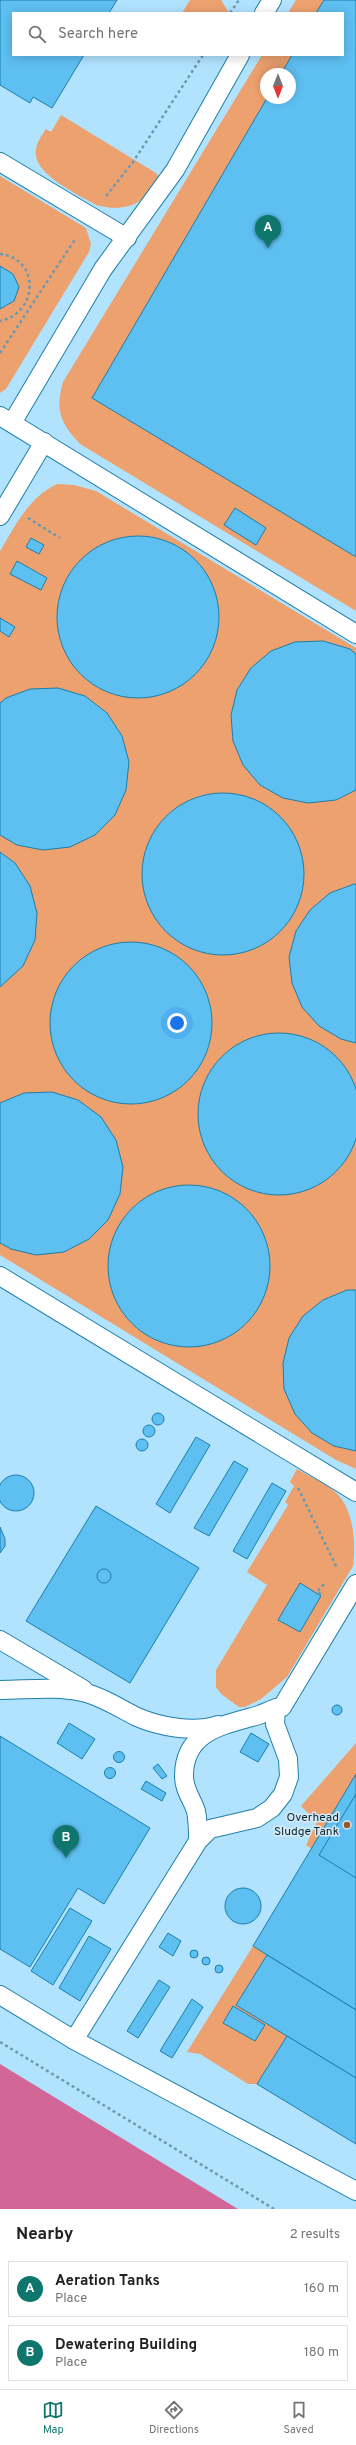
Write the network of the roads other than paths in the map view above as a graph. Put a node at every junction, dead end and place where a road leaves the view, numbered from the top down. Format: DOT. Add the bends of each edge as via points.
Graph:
graph roads {
  1 [pos="239,56"];
  2 [pos="0,162"];
  3 [pos="127,238"];
  4 [pos="6,419"];
  5 [pos="44,442"];
  6 [pos="0,516"];
  7 [pos="356,634"];
  8 [pos="0,1276"];
  9 [pos="356,1492"];
  10 [pos="356,1584"];
  11 [pos="0,1640"];
  12 [pos="0,1690"];
  13 [pos="94,1696"];
  14 [pos="276,1708"];
  15 [pos="225,1723"];
  16 [pos="198,1841"];
  17 [pos="0,1995"];
  18 [pos="74,2040"];
  19 [pos="356,2192"];
  1 -- 3 [label="lane" via="175,170"];
  2 -- 3 [label="lane"];
  3 -- 4 [label="lane"];
  4 -- 5 [label="lane"];
  5 -- 6 [label="lane"];
  5 -- 7 [label="lane"];
  8 -- 9 [label="lane"];
  10 -- 14 [label="lane" via="282,1707"];
  11 -- 13 [label="lane"];
  12 -- 13 [label="lane" via="57,1689"];
  13 -- 15 [label="lane" via="163,1725 210,1728"];
  14 -- 15 [label="lane"];
  14 -- 16 [label="lane" via="275,1724 288,1759 289,1777 283,1794 272,1808 257,1818 210,1829"];
  15 -- 16 [label="lane" via="208,1731 195,1743 187,1759 184,1777 188,1795 195,1809"];
  16 -- 18 [label="lane"];
  17 -- 18 [label="lane"];
  18 -- 19 [label="lane"];
}
